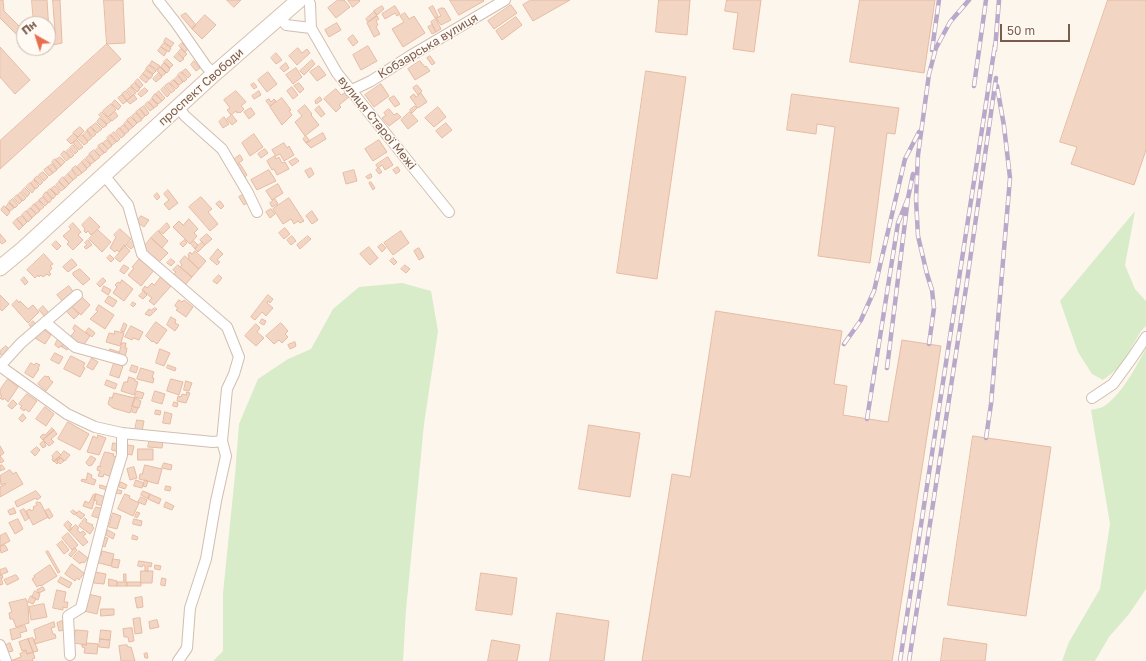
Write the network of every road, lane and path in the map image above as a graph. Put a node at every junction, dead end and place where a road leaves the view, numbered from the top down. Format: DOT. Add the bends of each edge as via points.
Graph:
graph roads {
  1 [pos="158,0"];
  2 [pos="298,0"];
  3 [pos="308,0"];
  4 [pos="505,0"];
  5 [pos="280,16"];
  6 [pos="311,28"];
  7 [pos="214,74"];
  8 [pos="350,91"];
  9 [pos="178,107"];
  10 [pos="104,175"];
  11 [pos="257,212"];
  12 [pos="450,212"];
  13 [pos="0,268"];
  14 [pos="77,295"];
  15 [pos="45,322"];
  16 [pos="1146,337"];
  17 [pos="122,360"];
  18 [pos="0,366"];
  19 [pos="1092,398"];
  20 [pos="122,433"];
  21 [pos="222,441"];
  22 [pos="0,645"];
  23 [pos="70,655"];
  24 [pos="6,661"];
  25 [pos="178,661"];
  1 -- 7 [label="street"];
  2 -- 5 [label="main road, проспект Свободи"];
  3 -- 6 [label="street, вулиця Старої Межі"];
  4 -- 8 [label="street, Кобзарська вулиця" via="371,81"];
  5 -- 6 [label="street" via="286,25"];
  5 -- 7 [label="main road, проспект Свободи"];
  6 -- 8 [label="street, вулиця Старої Межі" via="336,73"];
  7 -- 9 [label="main road, проспект Свободи"];
  8 -- 12 [label="street, вулиця Старої Межі"];
  9 -- 10 [label="main road, проспект Свободи"];
  9 -- 11 [label="street" via="222,149"];
  10 -- 13 [label="main road, проспект Свободи"];
  10 -- 21 [label="street" via="128,205 142,254 227,326 239,357 227,389"];
  14 -- 15 [label="street"];
  15 -- 17 [label="street" via="75,347"];
  15 -- 18 [label="street"];
  16 -- 19 [label="street" via="1113,384"];
  18 -- 20 [label="street" via="67,414 95,427"];
  20 -- 21 [label="street"];
  20 -- 23 [label="street" via="122,455 80,608 68,616"];
  21 -- 25 [label="street" via="226,456 206,559 190,608 187,648"];
  22 -- 24 [label="street"];
}
